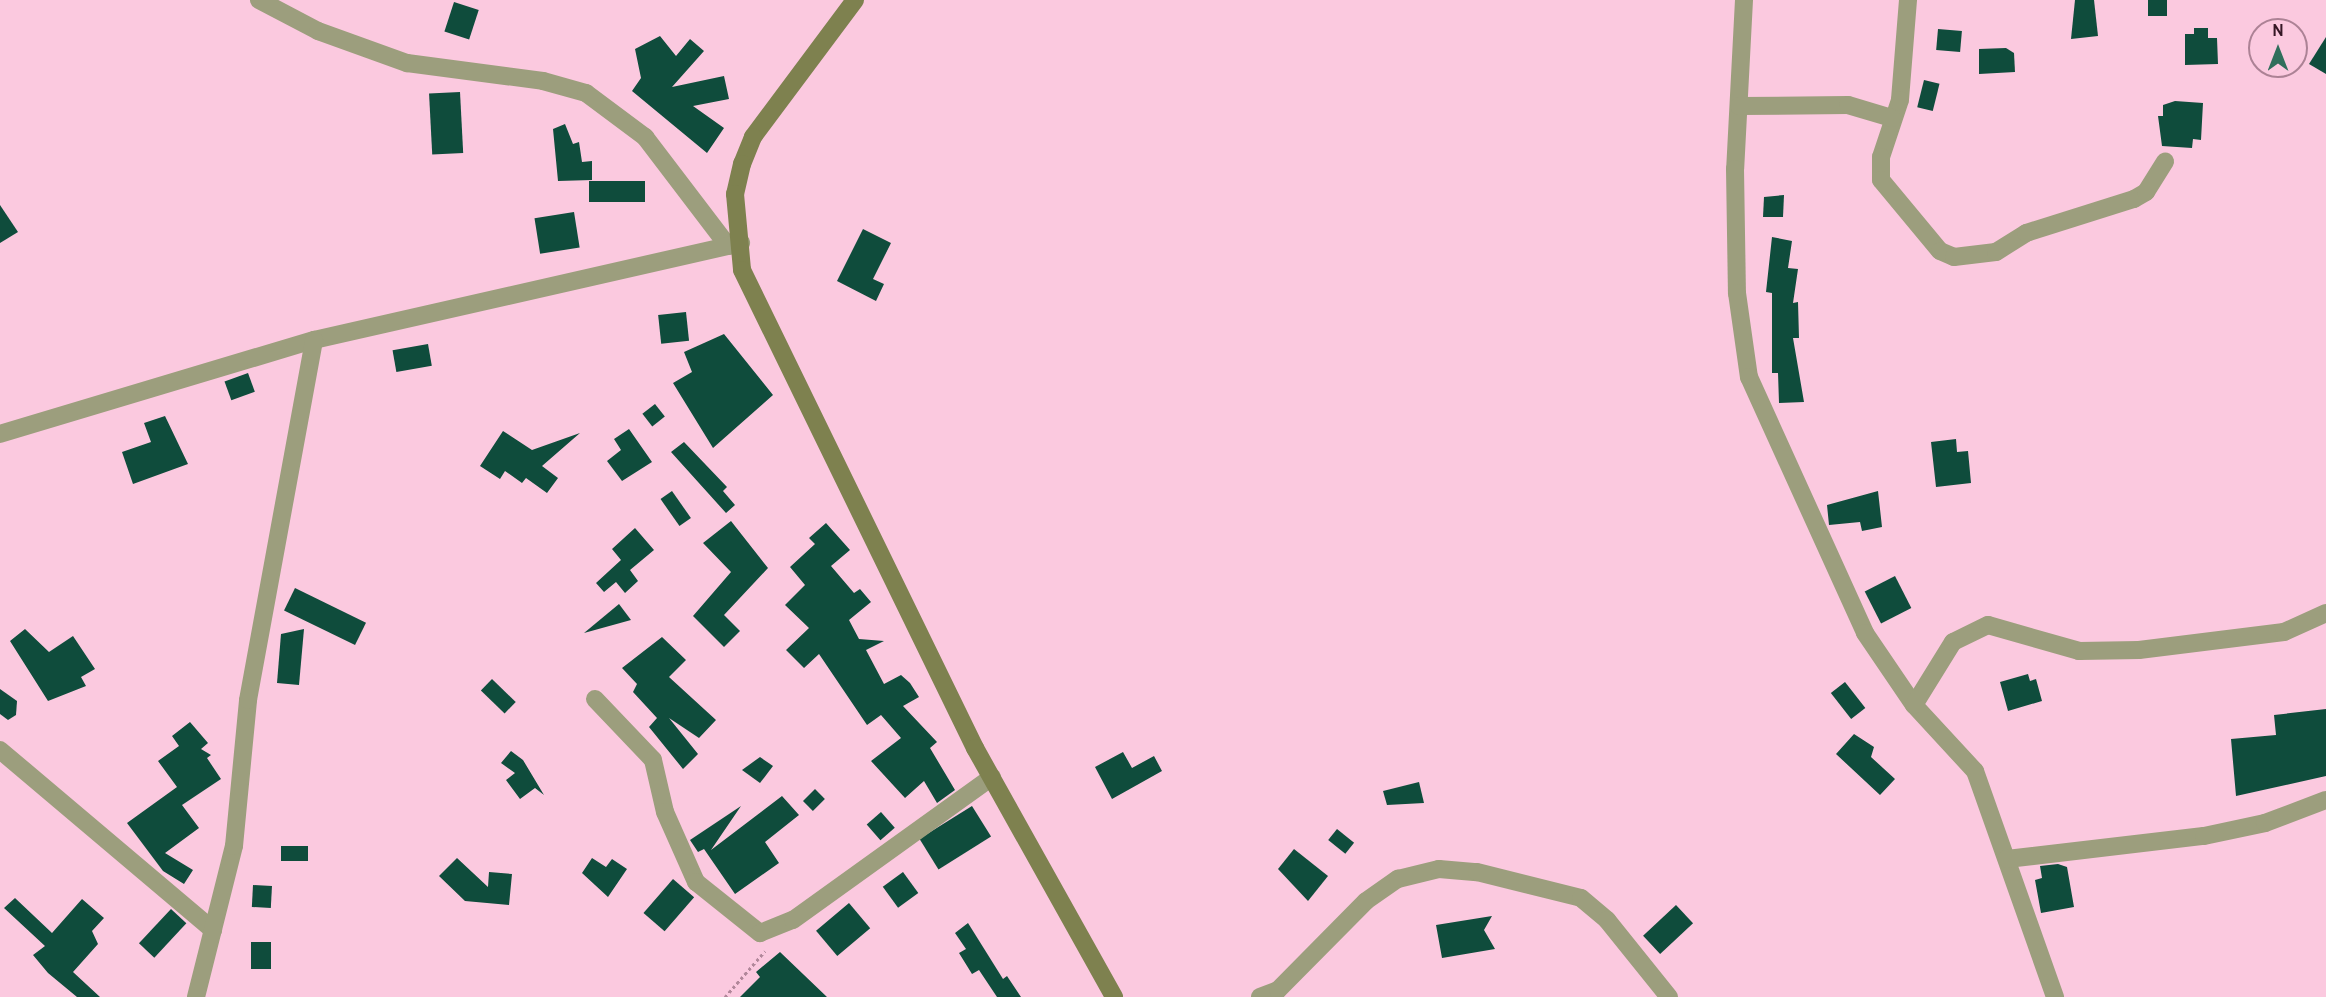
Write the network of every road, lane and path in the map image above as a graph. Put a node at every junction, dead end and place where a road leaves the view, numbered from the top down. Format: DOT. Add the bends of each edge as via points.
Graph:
graph roads {
  1 [pos="259,0"];
  2 [pos="855,0"];
  3 [pos="1744,0"];
  4 [pos="1908,0"];
  5 [pos="1738,106"];
  6 [pos="1892,118"];
  7 [pos="2165,161"];
  8 [pos="734,245"];
  9 [pos="314,340"];
  10 [pos="0,434"];
  11 [pos="2326,613"];
  12 [pos="595,699"];
  13 [pos="1914,705"];
  14 [pos="0,750"];
  15 [pos="992,777"];
  16 [pos="2326,800"];
  17 [pos="2007,859"];
  18 [pos="213,930"];
  19 [pos="751,971"];
  20 [pos="196,997"];
  21 [pos="725,997"];
  22 [pos="1114,997"];
  23 [pos="1260,997"];
  24 [pos="1669,997"];
  25 [pos="2055,997"];
  1 -- 8 [label="street" via="318,31 407,63 543,81 586,93 645,137"];
  2 -- 8 [label="main road" via="753,137 735,194"];
  3 -- 5 [label="street"];
  4 -- 6 [label="street" via="1904,73"];
  5 -- 6 [label="street" via="1848,105"];
  5 -- 13 [label="street" via="1737,293 1749,377 1865,633"];
  6 -- 7 [label="street" via="1881,180 1930,241 1954,257 1996,252 2026,234 2134,199 2146,192"];
  8 -- 9 [label="street"];
  8 -- 15 [label="main road" via="751,291"];
  9 -- 10 [label="street"];
  9 -- 18 [label="street" via="248,700 234,846"];
  11 -- 13 [label="street" via="2284,632 2139,650 2079,651 1988,625 1953,642"];
  12 -- 15 [label="street" via="653,760 665,812 696,882 760,933 793,920"];
  13 -- 17 [label="street" via="1975,771"];
  14 -- 18 [label="street"];
  15 -- 22 [label="main road"];
  16 -- 17 [label="street" via="2265,823 2204,836"];
  17 -- 25 [label="street"];
  18 -- 20 [label="street"];
  19 -- 21 [label="path"];
  23 -- 24 [label="street" via="1289,980 1366,901 1398,879 1439,869 1477,872 1581,898 1607,920"];
}
